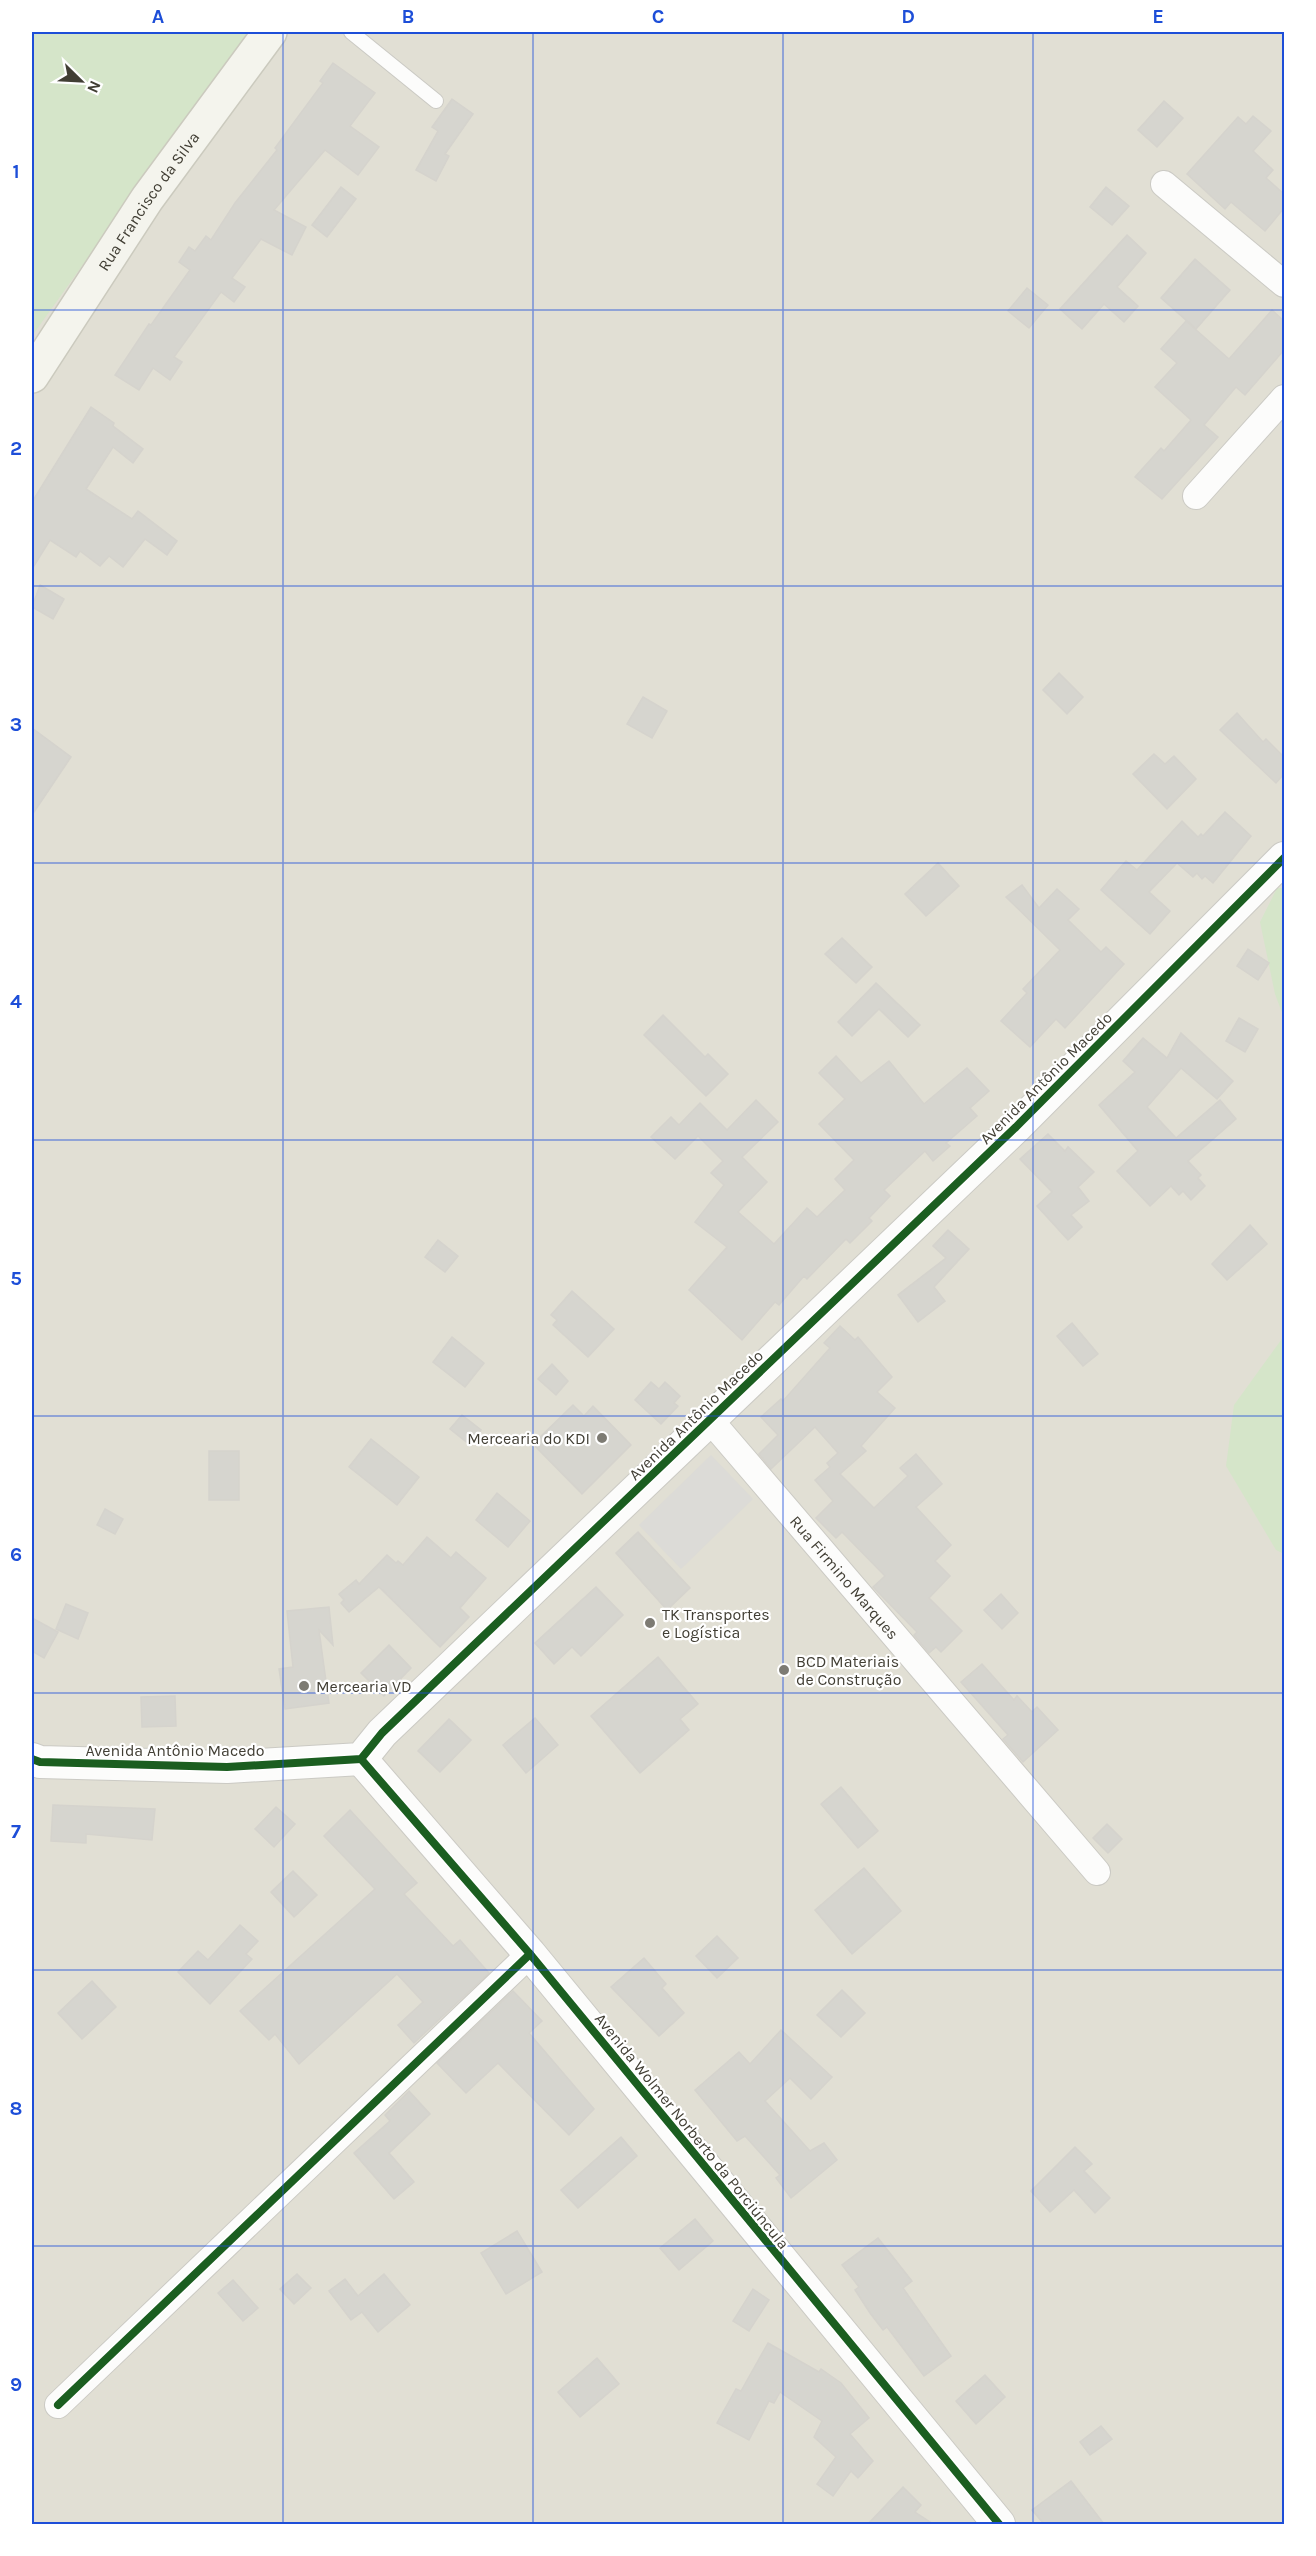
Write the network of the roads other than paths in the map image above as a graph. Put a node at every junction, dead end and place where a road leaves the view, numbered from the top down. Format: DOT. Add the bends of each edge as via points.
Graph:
graph roads {
  1 [pos="270,32"];
  2 [pos="351,32"];
  3 [pos="435,101"];
  4 [pos="1164,184"];
  5 [pos="1284,284"];
  6 [pos="32,376"];
  7 [pos="1284,398"];
  8 [pos="1196,496"];
  9 [pos="1284,858"];
  10 [pos="711,1420"];
  11 [pos="32,1759"];
  12 [pos="360,1759"];
  13 [pos="1097,1872"];
  14 [pos="530,1954"];
  15 [pos="58,2405"];
  16 [pos="999,2524"];
  1 -- 6 [label="main road, Rua Francisco da Silva" via="147,200"];
  2 -- 3 [label="lane"];
  4 -- 5 [label="street"];
  7 -- 8 [label="street"];
  9 -- 10 [label="street, Avenida Antônio Macedo" via="1016,1127"];
  10 -- 12 [label="street, Avenida Antônio Macedo" via="382,1733"];
  10 -- 13 [label="street, Rua Firmino Marques"];
  11 -- 12 [label="street, Avenida Antônio Macedo" via="227,1767"];
  12 -- 14 [label="street, Avenida Wolmer Norberto da Porciúncula"];
  14 -- 15 [label="street"];
  14 -- 16 [label="street, Avenida Wolmer Norberto da Porciúncula"];
}
